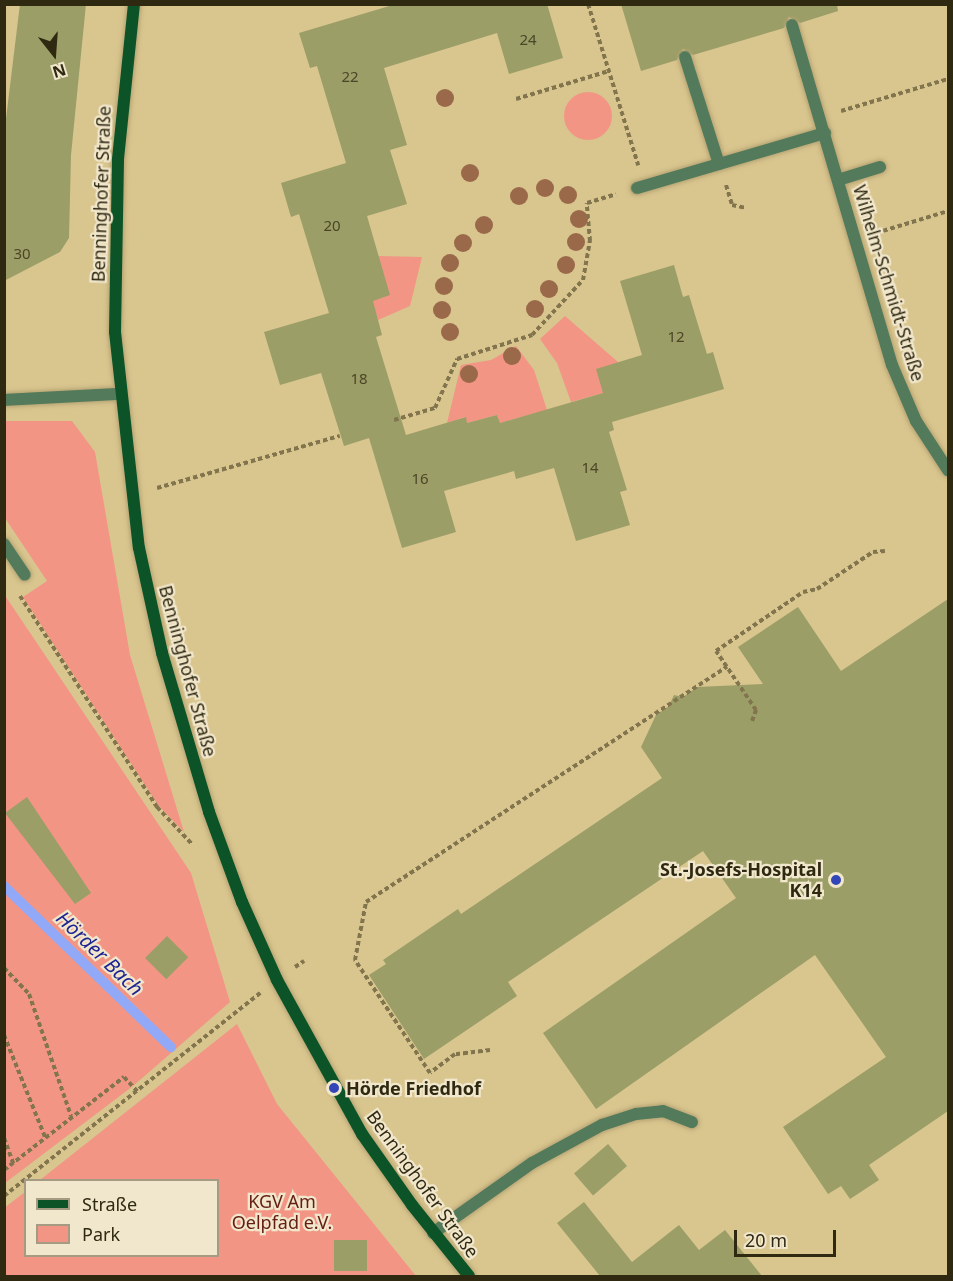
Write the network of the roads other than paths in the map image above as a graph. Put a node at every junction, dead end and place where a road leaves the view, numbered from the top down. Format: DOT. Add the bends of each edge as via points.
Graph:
graph roads {
  1 [pos="134,4"];
  2 [pos="792,25"];
  3 [pos="685,57"];
  4 [pos="825,133"];
  5 [pos="719,164"];
  6 [pos="880,167"];
  7 [pos="838,180"];
  8 [pos="641,187"];
  9 [pos="120,394"];
  10 [pos="4,400"];
  11 [pos="948,470"];
  12 [pos="4,544"];
  13 [pos="25,575"];
  14 [pos="692,1122"];
  15 [pos="433,1233"];
  16 [pos="469,1276"];
  1 -- 9 [label="main road, Benninghofer Straße" via="124,74 115,222 115,332"];
  2 -- 4 [label="street, Wilhelm-Schmidt-Straße"];
  3 -- 5 [label="street"];
  4 -- 5 [label="street"];
  4 -- 7 [label="street, Wilhelm-Schmidt-Straße"];
  5 -- 8 [label="street"];
  6 -- 7 [label="street"];
  7 -- 11 [label="street, Wilhelm-Schmidt-Straße" via="892,365 916,421"];
  9 -- 10 [label="street"];
  9 -- 15 [label="main road, Benninghofer Straße" via="139,548 176,705 242,902 277,980 334,1088"];
  12 -- 13 [label="street"];
  14 -- 15 [label="street" via="663,1112 636,1114 602,1125 532,1163"];
  15 -- 16 [label="main road, Benninghofer Straße"];
}
